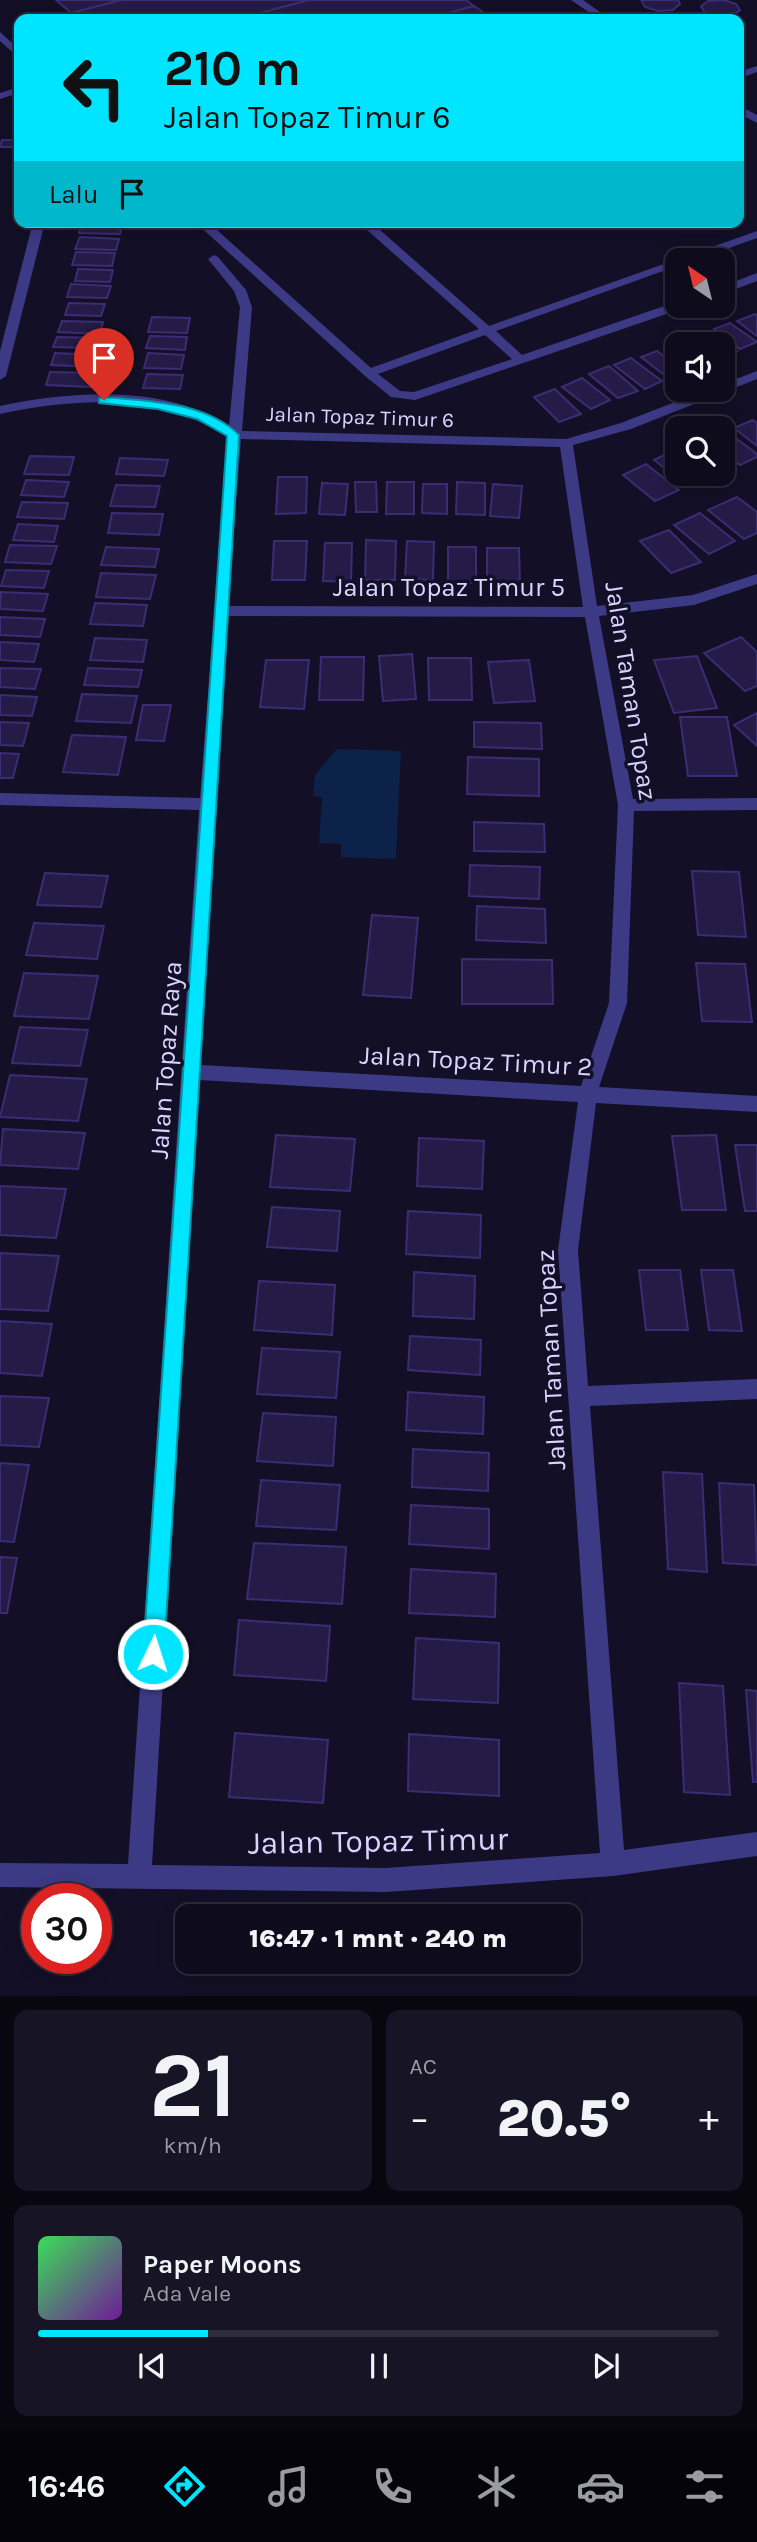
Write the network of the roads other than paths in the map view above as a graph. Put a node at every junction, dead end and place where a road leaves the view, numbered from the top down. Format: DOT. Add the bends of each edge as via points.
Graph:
graph roads {
  1 [pos="576,0"];
  2 [pos="597,14"];
  3 [pos="0,35"];
  4 [pos="14,50"];
  5 [pos="37,228"];
  6 [pos="208,228"];
  7 [pos="370,228"];
  8 [pos="757,234"];
  9 [pos="717,248"];
  10 [pos="214,259"];
  11 [pos="665,266"];
  12 [pos="757,278"];
  13 [pos="735,286"];
  14 [pos="665,310"];
  15 [pos="487,330"];
  16 [pos="522,361"];
  17 [pos="369,373"];
  18 [pos="757,375"];
  19 [pos="0,376"];
  20 [pos="735,383"];
  21 [pos="687,402"];
  22 [pos="0,410"];
  23 [pos="233,435"];
  24 [pos="566,443"];
  25 [pos="757,579"];
  26 [pos="220,611"];
  27 [pos="591,612"];
  28 [pos="0,799"];
  29 [pos="208,804"];
  30 [pos="757,804"];
  31 [pos="626,805"];
  32 [pos="191,1072"];
  33 [pos="588,1093"];
  34 [pos="757,1104"];
  35 [pos="757,1389"];
  36 [pos="578,1396"];
  37 [pos="757,1844"];
  38 [pos="612,1864"];
  39 [pos="0,1875"];
  40 [pos="139,1876"];
  1 -- 2 [label="street"];
  3 -- 4 [label="street"];
  5 -- 19 [label="street"];
  6 -- 17 [label="street"];
  7 -- 15 [label="street"];
  8 -- 9 [label="street"];
  10 -- 23 [label="street, Jalan Topaz Raya" via="240,290 246,307"];
  11 -- 15 [label="street"];
  12 -- 13 [label="street"];
  14 -- 16 [label="street"];
  15 -- 16 [label="street"];
  15 -- 17 [label="street"];
  16 -- 17 [label="street" via="406,397"];
  18 -- 20 [label="street"];
  21 -- 24 [label="street, Jalan Topaz Timur 6"];
  22 -- 23 [label="street, Jalan Topaz Timur 6" via="35,401 122,401 202,416"];
  23 -- 24 [label="street, Jalan Topaz Timur 6"];
  23 -- 26 [label="street, Jalan Topaz Raya"];
  24 -- 27 [label="street, Jalan Taman Topaz"];
  25 -- 27 [label="street, Jalan Topaz Timur 5" via="694,600"];
  26 -- 27 [label="street, Jalan Topaz Timur 5"];
  26 -- 29 [label="street, Jalan Topaz Raya"];
  27 -- 31 [label="street, Jalan Taman Topaz"];
  28 -- 29 [label="street"];
  29 -- 32 [label="street, Jalan Topaz Raya"];
  30 -- 31 [label="street"];
  31 -- 33 [label="street, Jalan Taman Topaz" via="618,1003"];
  32 -- 33 [label="street, Jalan Topaz Timur 2"];
  32 -- 40 [label="street, Jalan Topaz Raya"];
  33 -- 34 [label="street, Jalan Topaz Timur 2" via="672,1102"];
  33 -- 36 [label="street, Jalan Taman Topaz" via="568,1250"];
  35 -- 36 [label="street"];
  36 -- 38 [label="street, Jalan Taman Topaz"];
  37 -- 38 [label="street, Jalan Topaz Timur"];
  38 -- 40 [label="street, Jalan Topaz Timur" via="386,1880"];
  39 -- 40 [label="street, Jalan Topaz Timur"];
}
